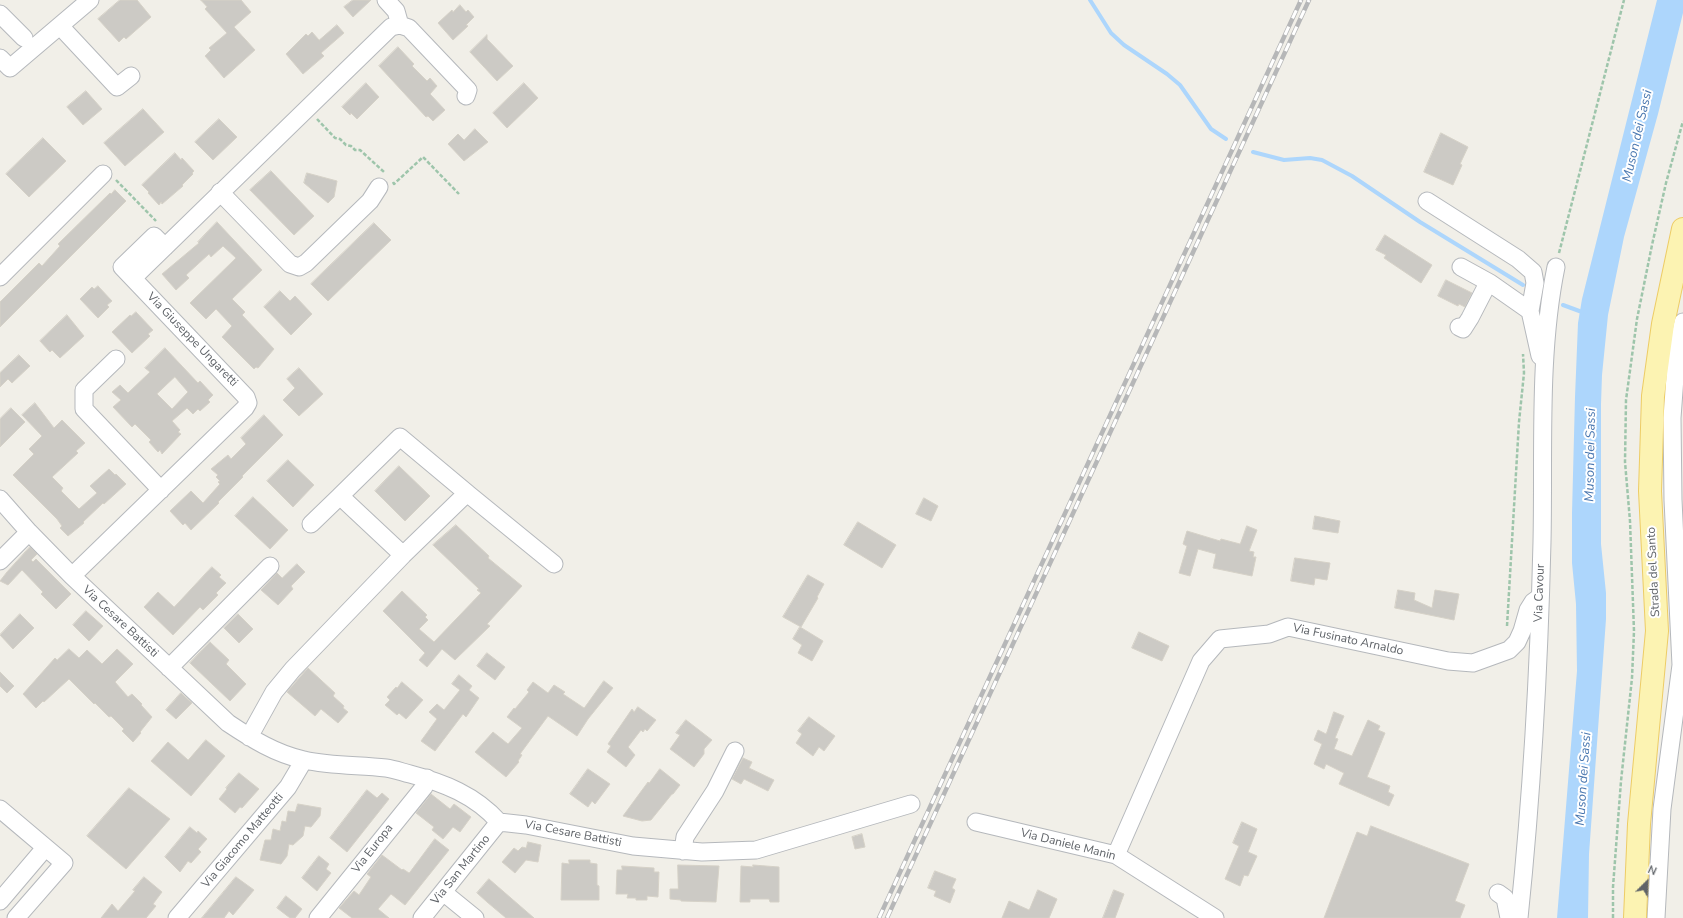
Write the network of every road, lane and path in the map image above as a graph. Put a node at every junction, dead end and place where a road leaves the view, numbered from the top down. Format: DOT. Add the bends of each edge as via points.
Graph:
graph roads {
  1 [pos="90,0"];
  2 [pos="386,0"];
  3 [pos="1624,0"];
  4 [pos="0,14"];
  5 [pos="400,25"];
  6 [pos="60,26"];
  7 [pos="24,38"];
  8 [pos="0,58"];
  9 [pos="131,76"];
  10 [pos="466,96"];
  11 [pos="305,110"];
  12 [pos="103,174"];
  13 [pos="379,187"];
  14 [pos="220,192"];
  15 [pos="459,194"];
  16 [pos="1427,201"];
  17 [pos="1683,229"];
  18 [pos="169,243"];
  19 [pos="1461,267"];
  20 [pos="1556,268"];
  21 [pos="0,277"];
  22 [pos="1490,283"];
  23 [pos="1530,311"];
  24 [pos="1683,322"];
  25 [pos="1459,327"];
  26 [pos="1523,353"];
  27 [pos="116,359"];
  28 [pos="1545,373"];
  29 [pos="161,490"];
  30 [pos="467,493"];
  31 [pos="340,496"];
  32 [pos="0,499"];
  33 [pos="1678,501"];
  34 [pos="312,524"];
  35 [pos="29,532"];
  36 [pos="403,555"];
  37 [pos="0,561"];
  38 [pos="554,564"];
  39 [pos="270,566"];
  40 [pos="72,576"];
  41 [pos="1655,578"];
  42 [pos="1677,578"];
  43 [pos="1540,597"];
  44 [pos="1507,628"];
  45 [pos="1682,666"];
  46 [pos="169,668"];
  47 [pos="1649,717"];
  48 [pos="1674,719"];
  49 [pos="249,737"];
  50 [pos="735,751"];
  51 [pos="304,760"];
  52 [pos="427,778"];
  53 [pos="911,804"];
  54 [pos="0,809"];
  55 [pos="499,822"];
  56 [pos="976,822"];
  57 [pos="45,848"];
  58 [pos="683,851"];
  59 [pos="1116,855"];
  60 [pos="443,892"];
  61 [pos="1498,893"];
  62 [pos="0,901"];
  63 [pos="16,918"];
  64 [pos="177,918"];
  65 [pos="318,918"];
  66 [pos="422,918"];
  67 [pos="475,918"];
  68 [pos="1215,918"];
  69 [pos="1509,918"];
  70 [pos="1519,918"];
  71 [pos="1635,918"];
  72 [pos="1656,918"];
  1 -- 6 [label="street"];
  2 -- 5 [label="street" via="396,11"];
  3 -- 20 [label="path"];
  4 -- 7 [label="street"];
  5 -- 10 [label="street" via="414,32 468,90"];
  5 -- 11 [label="street, Via Giuseppe Ungaretti" via="391,27"];
  6 -- 8 [label="street" via="10,68"];
  6 -- 9 [label="street" via="116,87"];
  11 -- 14 [label="street, Via Giuseppe Ungaretti"];
  11 -- 15 [label="path" via="335,138 340,139 346,146 360,150 394,184 423,157"];
  12 -- 18 [label="path" via="107,171"];
  12 -- 21 [label="street"];
  13 -- 14 [label="street" via="370,201 299,267 290,264"];
  14 -- 18 [label="street, Via Giuseppe Ungaretti"];
  16 -- 23 [label="street" via="1518,259 1533,272 1535,283"];
  17 -- 41 [label="main road, Strada del Santo" via="1662,324 1653,396 1650,490"];
  18 -- 29 [label="street, Via Giuseppe Ungaretti" via="133,278 246,397 248,403"];
  19 -- 22 [label="street"];
  20 -- 28 [label="street, Via Cavour" via="1549,314"];
  22 -- 23 [label="street"];
  22 -- 25 [label="street" via="1463,328"];
  23 -- 28 [label="street"];
  24 -- 33 [label="street, Strada del Santo" via="1677,350 1672,418"];
  26 -- 44 [label="path" via="1524,373"];
  27 -- 29 [label="street" via="84,390 84,409"];
  28 -- 43 [label="street, Via Cavour"];
  29 -- 40 [label="street, Via Giuseppe Ungaretti"];
  30 -- 31 [label="street" via="400,437"];
  30 -- 36 [label="street"];
  30 -- 38 [label="street"];
  31 -- 34 [label="street"];
  31 -- 36 [label="street"];
  32 -- 35 [label="street, Via Cesare Battisti"];
  33 -- 42 [label="street, Strada del Santo"];
  35 -- 37 [label="street"];
  35 -- 40 [label="street, Via Cesare Battisti"];
  36 -- 49 [label="street" via="293,669 274,692"];
  39 -- 46 [label="street"];
  40 -- 46 [label="street, Via Cesare Battisti"];
  41 -- 42 [label="street"];
  41 -- 47 [label="main road, Strada del Santo" via="1657,631"];
  42 -- 45 [label="street, Strada del Santo"];
  43 -- 59 [label="street, Via Fusinato Arnaldo" via="1528,610 1517,642 1509,650 1473,663 1448,661 1288,627 1269,634 1220,639 1201,661"];
  43 -- 70 [label="street, Via Cavour" via="1537,694"];
  45 -- 48 [label="street, Strada del Santo"];
  46 -- 49 [label="street, Via Cesare Battisti"];
  47 -- 48 [label="street"];
  47 -- 71 [label="main road, Strada del Santo" via="1639,824"];
  48 -- 72 [label="street, Strada del Santo" via="1662,809"];
  49 -- 51 [label="street, Via Cesare Battisti" via="273,750"];
  50 -- 58 [label="street" via="715,791 685,838"];
  51 -- 52 [label="street, Via Cesare Battisti" via="388,768"];
  51 -- 64 [label="street, Via Giacomo Matteotti" via="288,787"];
  52 -- 55 [label="street, Via Cesare Battisti" via="473,799"];
  52 -- 65 [label="street, Via Europa" via="424,786"];
  53 -- 58 [label="street, Via Cesare Battisti" via="756,850"];
  54 -- 57 [label="street"];
  55 -- 58 [label="street, Via Cesare Battisti" via="633,846"];
  55 -- 60 [label="street, Via San Martino"];
  56 -- 59 [label="street, Via Daniele Manin"];
  57 -- 62 [label="street"];
  57 -- 63 [label="street" via="64,863"];
  59 -- 68 [label="street, Via Daniele Manin"];
  60 -- 66 [label="street, Via San Martino"];
  60 -- 67 [label="street"];
  61 -- 69 [label="street" via="1504,898"];
}
